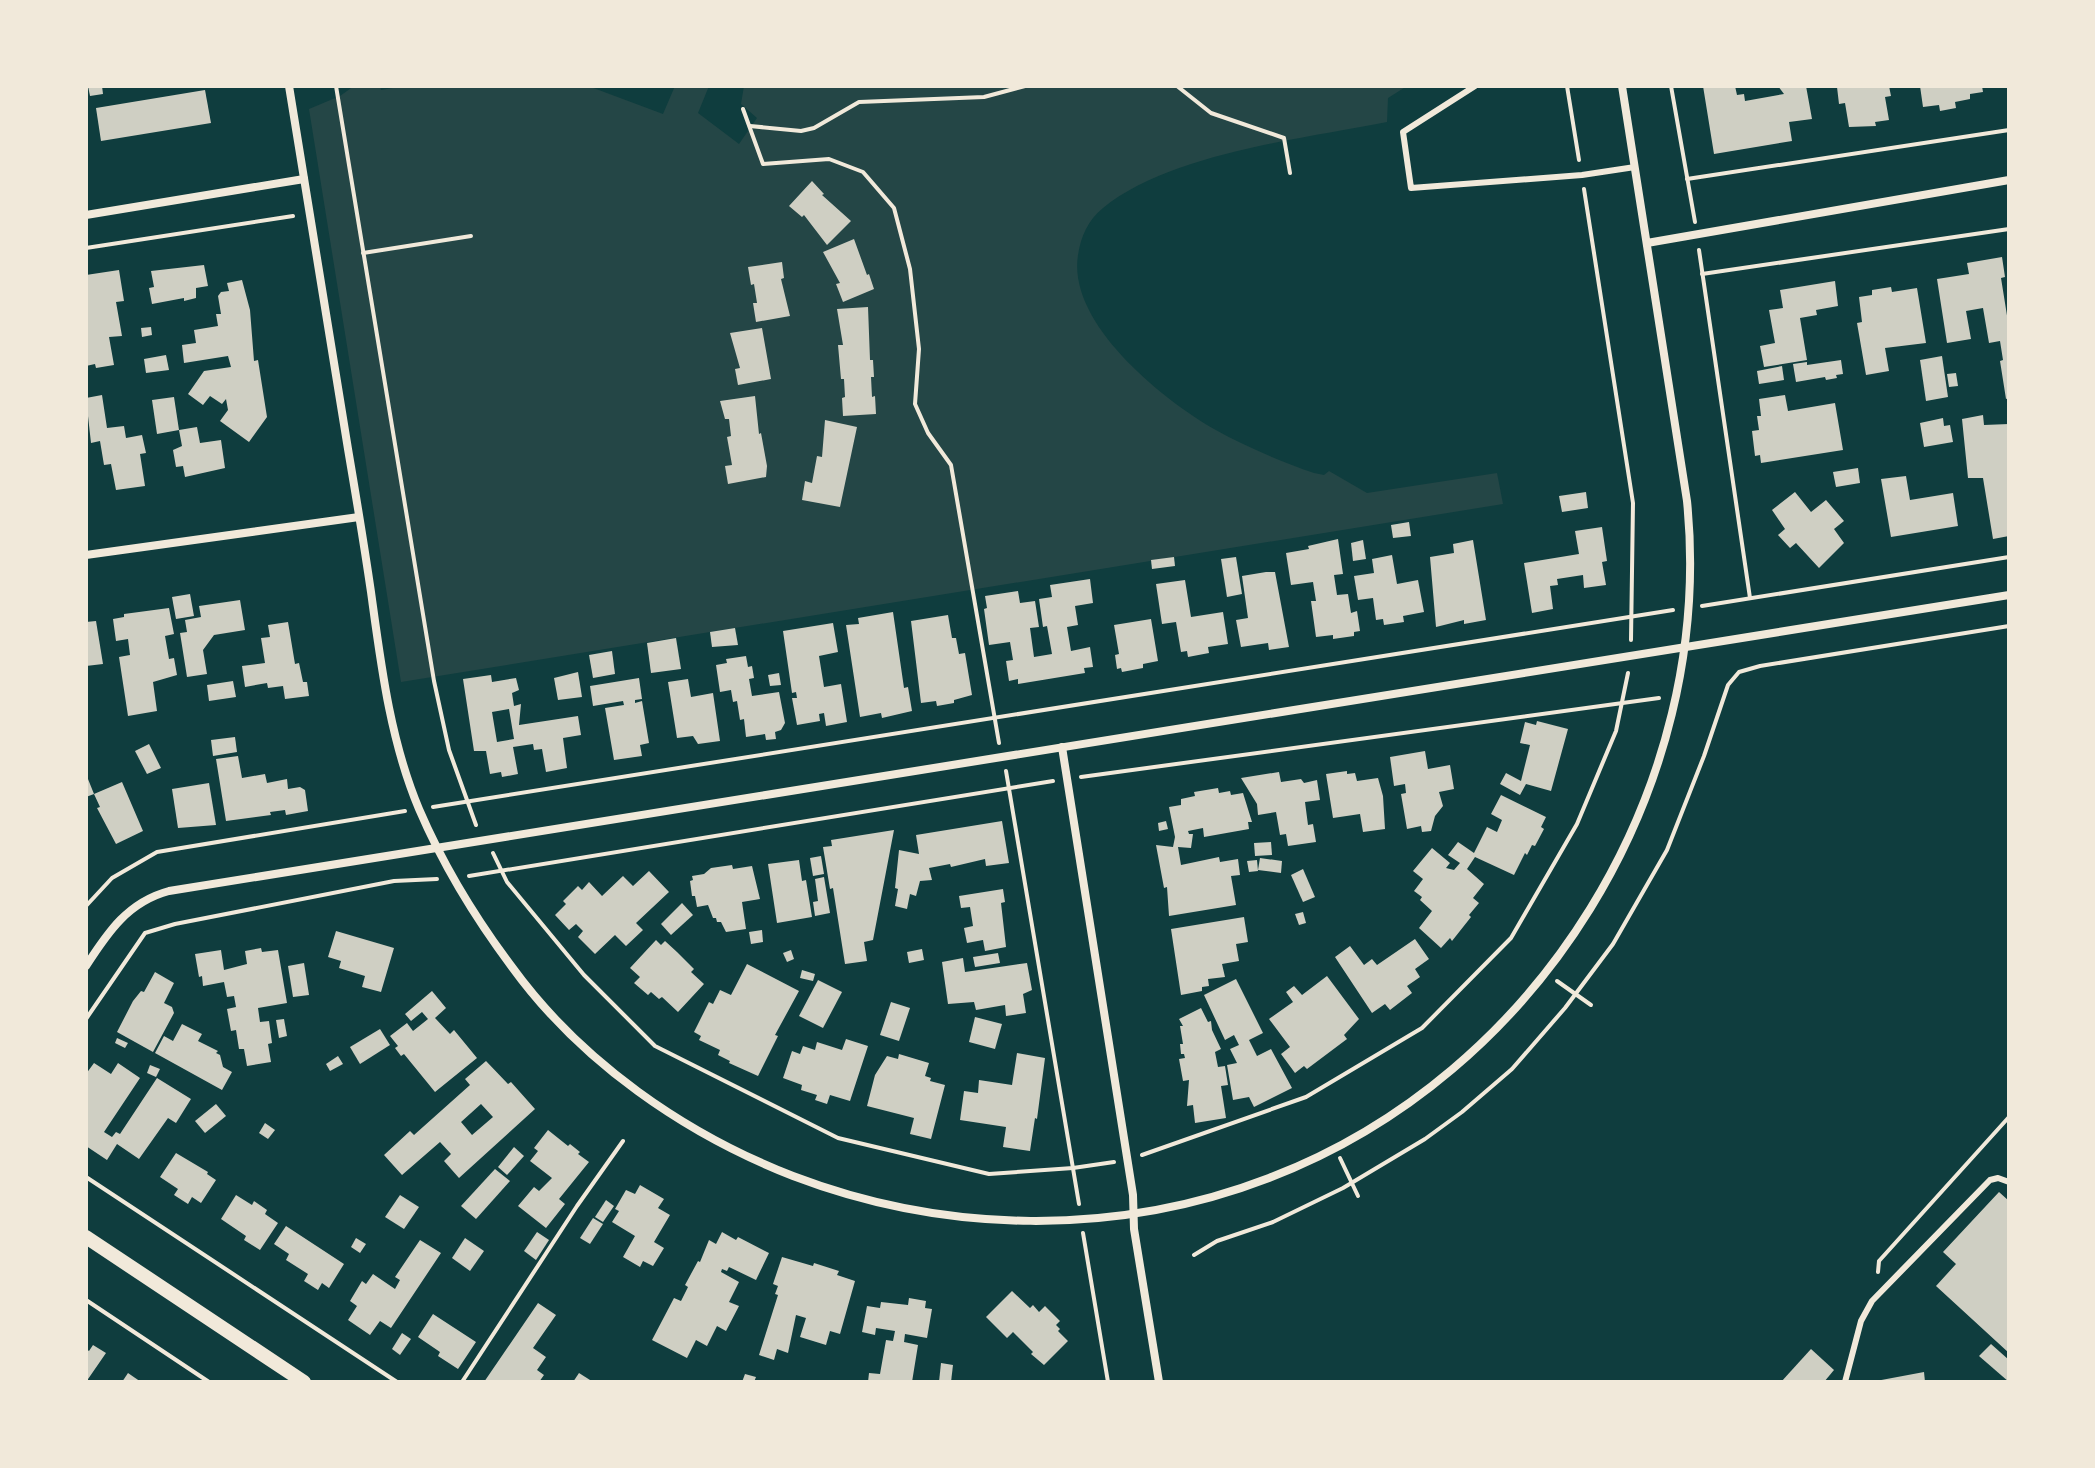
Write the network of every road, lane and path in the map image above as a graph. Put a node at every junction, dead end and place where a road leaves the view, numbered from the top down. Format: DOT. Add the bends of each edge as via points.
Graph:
graph roads {
  1 [pos="289,86"];
  2 [pos="1025,86"];
  3 [pos="1177,86"];
  4 [pos="1475,86"];
  5 [pos="1622,86"];
  6 [pos="1671,86"];
  7 [pos="743,109"];
  8 [pos="750,126"];
  9 [pos="2009,130"];
  10 [pos="1635,167"];
  11 [pos="1290,173"];
  12 [pos="304,179"];
  13 [pos="1687,179"];
  14 [pos="2009,180"];
  15 [pos="309,214"];
  16 [pos="86,215"];
  17 [pos="2009,229"];
  18 [pos="1697,234"];
  19 [pos="471,236"];
  20 [pos="1647,243"];
  21 [pos="86,248"];
  22 [pos="363,253"];
  23 [pos="1702,274"];
  24 [pos="359,517"];
  25 [pos="86,555"];
  26 [pos="2009,557"];
  27 [pos="2009,595"];
  28 [pos="1750,598"];
  29 [pos="1689,608"];
  30 [pos="1684,648"];
  31 [pos="1676,696"];
  32 [pos="993,719"];
  33 [pos="1062,747"];
  34 [pos="1002,757"];
  35 [pos="1067,779"];
  36 [pos="1011,788"];
  37 [pos="419,809"];
  38 [pos="437,847"];
  39 [pos="454,879"];
  40 [pos="86,906"];
  41 [pos="86,966"];
  42 [pos="1545,973"];
  43 [pos="1591,1005"];
  44 [pos="86,1019"];
  45 [pos="2009,1117"];
  46 [pos="623,1141"];
  47 [pos="1334,1147"];
  48 [pos="86,1177"];
  49 [pos="2009,1182"];
  50 [pos="1358,1196"];
  51 [pos="1134,1213"];
  52 [pos="1081,1219"];
  53 [pos="86,1237"];
  54 [pos="1882,1278"];
  55 [pos="86,1300"];
  56 [pos="209,1382"];
  57 [pos="304,1382"];
  58 [pos="397,1382"];
  59 [pos="462,1382"];
  60 [pos="1108,1382"];
  61 [pos="1159,1382"];
  62 [pos="1845,1382"];
  1 -- 12 [label="street"];
  2 -- 8 [label="path" via="984,97 859,102 801,131"];
  3 -- 11 [label="path" via="1211,113 1284,138"];
  4 -- 10 [label="lane" via="1403,132 1411,188"];
  5 -- 10 [label="street"];
  6 -- 13 [label="path"];
  7 -- 8 [label="path"];
  8 -- 32 [label="path" via="763,164 829,159 863,172 894,208 910,269 919,349 915,404 951,465"];
  9 -- 13 [label="path"];
  10 -- 20 [label="street"];
  12 -- 15 [label="street"];
  12 -- 16 [label="street"];
  13 -- 18 [label="path"];
  14 -- 18 [label="street"];
  15 -- 21 [label="path"];
  15 -- 24 [label="street"];
  17 -- 23 [label="path"];
  18 -- 20 [label="street"];
  18 -- 23 [label="path"];
  19 -- 22 [label="path"];
  20 -- 29 [label="street" via="1687,501"];
  23 -- 28 [label="path"];
  24 -- 25 [label="street"];
  24 -- 37 [label="street" via="387,698"];
  26 -- 28 [label="path"];
  27 -- 30 [label="street"];
  28 -- 29 [label="path"];
  29 -- 30 [label="street"];
  29 -- 32 [label="path"];
  30 -- 31 [label="street"];
  30 -- 33 [label="street"];
  31 -- 35 [label="path"];
  31 -- 42 [label="street" via="1659,765 1631,836 1587,914"];
  32 -- 34 [label="path"];
  32 -- 37 [label="path"];
  33 -- 34 [label="street"];
  33 -- 35 [label="street"];
  34 -- 36 [label="path"];
  34 -- 38 [label="street"];
  35 -- 36 [label="path"];
  35 -- 51 [label="street"];
  36 -- 39 [label="path"];
  36 -- 52 [label="path"];
  37 -- 38 [label="street"];
  37 -- 40 [label="path" via="157,852 112,878"];
  38 -- 39 [label="street"];
  38 -- 41 [label="street" via="157,895 117,922"];
  39 -- 44 [label="path" via="394,881 145,933"];
  39 -- 52 [label="street" via="520,979 576,1038 641,1093 726,1146 807,1181 914,1210 989,1220"];
  42 -- 43 [label="path"];
  42 -- 47 [label="street" via="1451,1069"];
  45 -- 54 [label="path" via="1879,1261"];
  46 -- 59 [label="path"];
  47 -- 50 [label="path"];
  47 -- 51 [label="street" via="1250,1185"];
  48 -- 58 [label="path"];
  49 -- 62 [label="lane" via="1990,1180 1872,1301 1861,1321"];
  51 -- 52 [label="street"];
  51 -- 61 [label="street"];
  52 -- 60 [label="path"];
  53 -- 57 [label="street"];
  55 -- 56 [label="path"];
}
